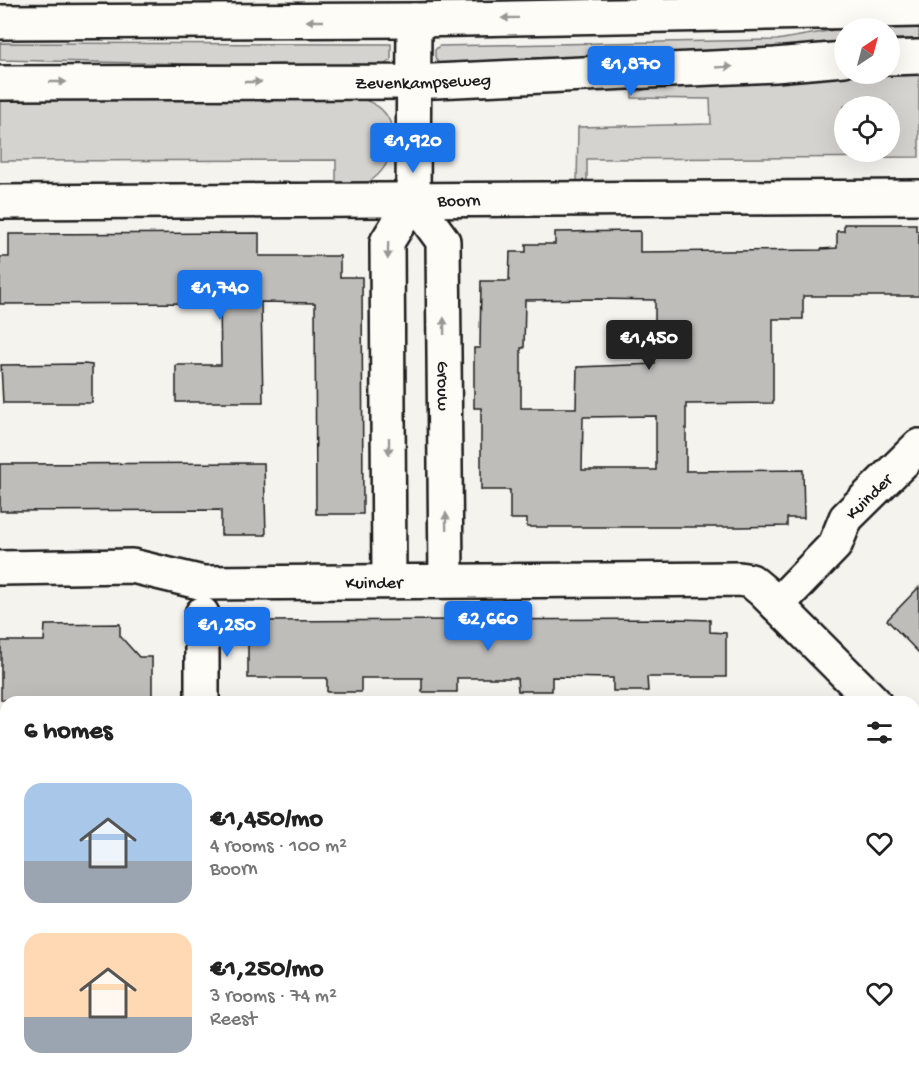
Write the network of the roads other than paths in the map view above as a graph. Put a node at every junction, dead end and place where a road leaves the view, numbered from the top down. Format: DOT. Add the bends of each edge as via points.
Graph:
graph roads {
  1 [pos="919,10"];
  2 [pos="414,20"];
  3 [pos="0,22"];
  4 [pos="919,57"];
  5 [pos="900,58"];
  6 [pos="834,60"];
  7 [pos="413,82"];
  8 [pos="0,83"];
  9 [pos="919,197"];
  10 [pos="413,200"];
  11 [pos="0,202"];
  12 [pos="919,446"];
  13 [pos="0,568"];
  14 [pos="446,580"];
  15 [pos="389,581"];
  16 [pos="777,605"];
  17 [pos="202,614"];
  18 [pos="202,696"];
  19 [pos="868,696"];
  1 -- 2 [label="street, one-way"];
  2 -- 3 [label="street, one-way"];
  2 -- 7 [label="street"];
  4 -- 5 [label="street"];
  7 -- 6 [label="street, Zevenkampseweg, one-way"];
  8 -- 7 [label="street, Zevenkampseweg, one-way"];
  7 -- 10 [label="street"];
  9 -- 10 [label="street, Boorn"];
  10 -- 11 [label="street, Boorn"];
  14 -- 10 [label="street, Grouw, one-way" via="443,241"];
  10 -- 15 [label="street, one-way" via="387,242"];
  12 -- 16 [label="street, Kuinder" via="846,519 835,545"];
  13 -- 15 [label="street, Kuinder" via="132,566 203,583"];
  14 -- 15 [label="street, Kuinder"];
  14 -- 16 [label="street, Kuinder" via="739,579 752,581"];
  16 -- 19 [label="street, Kuinder"];
  17 -- 18 [label="street"];
}
